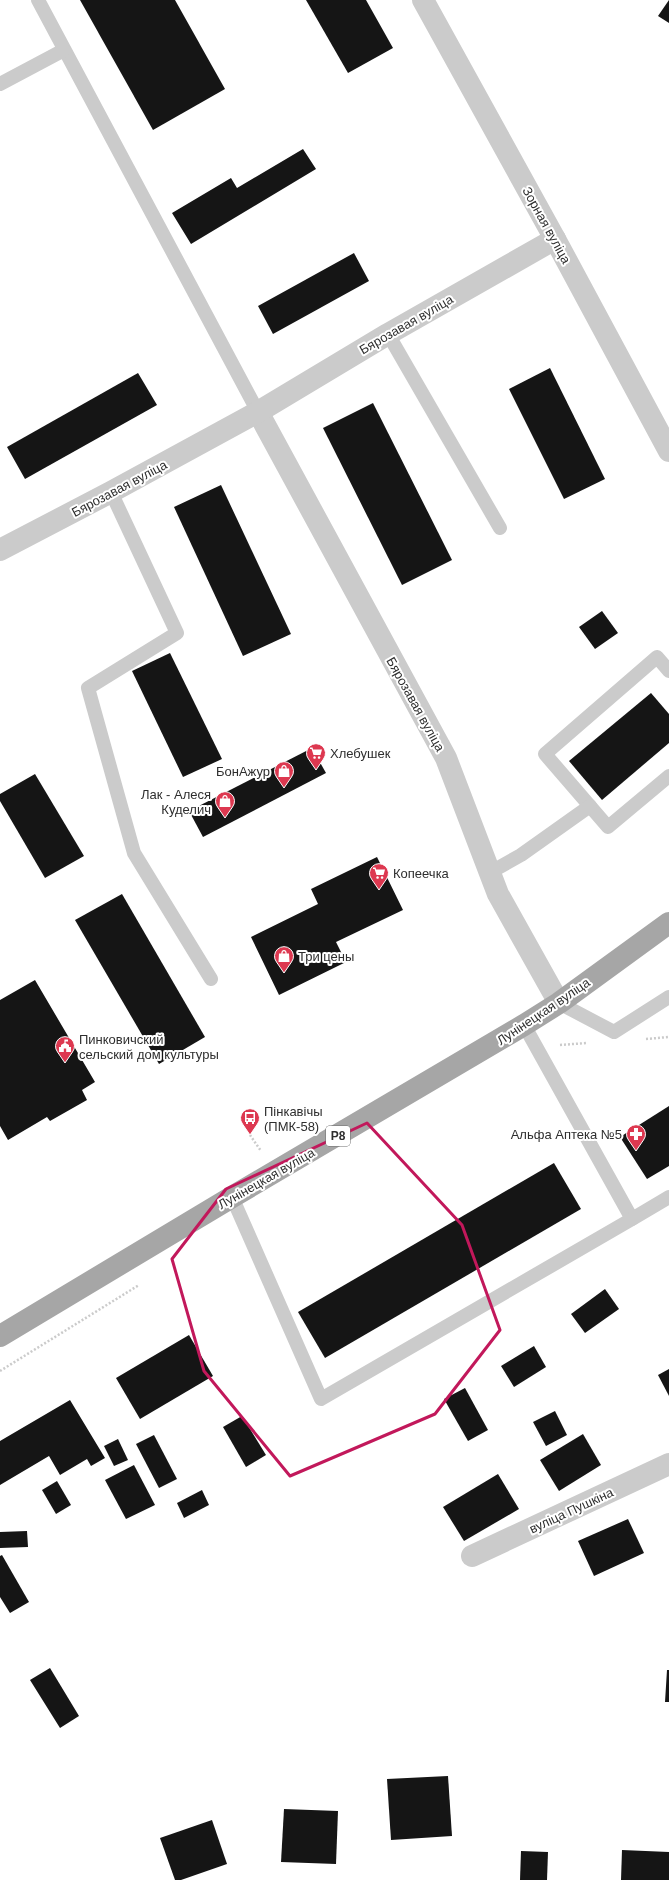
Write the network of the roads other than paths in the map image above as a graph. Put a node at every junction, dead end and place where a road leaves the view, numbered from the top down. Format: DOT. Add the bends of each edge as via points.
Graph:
graph roads {
  1 [pos="38,0"];
  2 [pos="423,0"];
  3 [pos="64,50"];
  4 [pos="0,84"];
  5 [pos="555,240"];
  6 [pos="388,334"];
  7 [pos="258,412"];
  8 [pos="669,451"];
  9 [pos="111,492"];
  10 [pos="500,528"];
  11 [pos="0,550"];
  12 [pos="669,671"];
  13 [pos="669,776"];
  14 [pos="590,806"];
  15 [pos="489,873"];
  16 [pos="669,923"];
  17 [pos="211,979"];
  18 [pos="669,997"];
  19 [pos="559,1004"];
  20 [pos="524,1025"];
  21 [pos="669,1196"];
  22 [pos="232,1197"];
  23 [pos="632,1219"];
  24 [pos="0,1336"];
  25 [pos="669,1464"];
  26 [pos="472,1556"];
  1 -- 3 [label="lane"];
  2 -- 5 [label="street, Зорная вуліца"];
  3 -- 4 [label="lane"];
  3 -- 7 [label="lane"];
  5 -- 6 [label="street, Бярозавая вуліца"];
  5 -- 8 [label="street, Зорная вуліца"];
  6 -- 7 [label="street, Бярозавая вуліца"];
  6 -- 10 [label="lane"];
  7 -- 9 [label="street, Бярозавая вуліца"];
  7 -- 15 [label="street, Бярозавая вуліца" via="446,758"];
  9 -- 11 [label="street, Бярозавая вуліца"];
  9 -- 17 [label="lane" via="177,633 88,688 134,853"];
  12 -- 14 [label="lane" via="657,657 545,754"];
  13 -- 14 [label="lane" via="608,827"];
  14 -- 15 [label="lane" via="521,855"];
  15 -- 19 [label="street, Бярозавая вуліца"];
  16 -- 19 [label="main road, Лунінецкая вуліца / Р8"];
  18 -- 19 [label="lane" via="614,1032"];
  19 -- 20 [label="main road, Лунінецкая вуліца / Р8"];
  20 -- 22 [label="main road, Лунінецкая вуліца / Р8"];
  20 -- 23 [label="lane"];
  21 -- 23 [label="lane"];
  22 -- 23 [label="lane" via="321,1399"];
  22 -- 24 [label="main road, Лунінецкая вуліца / Р8"];
  25 -- 26 [label="street, вуліца Пушкіна"];
}
